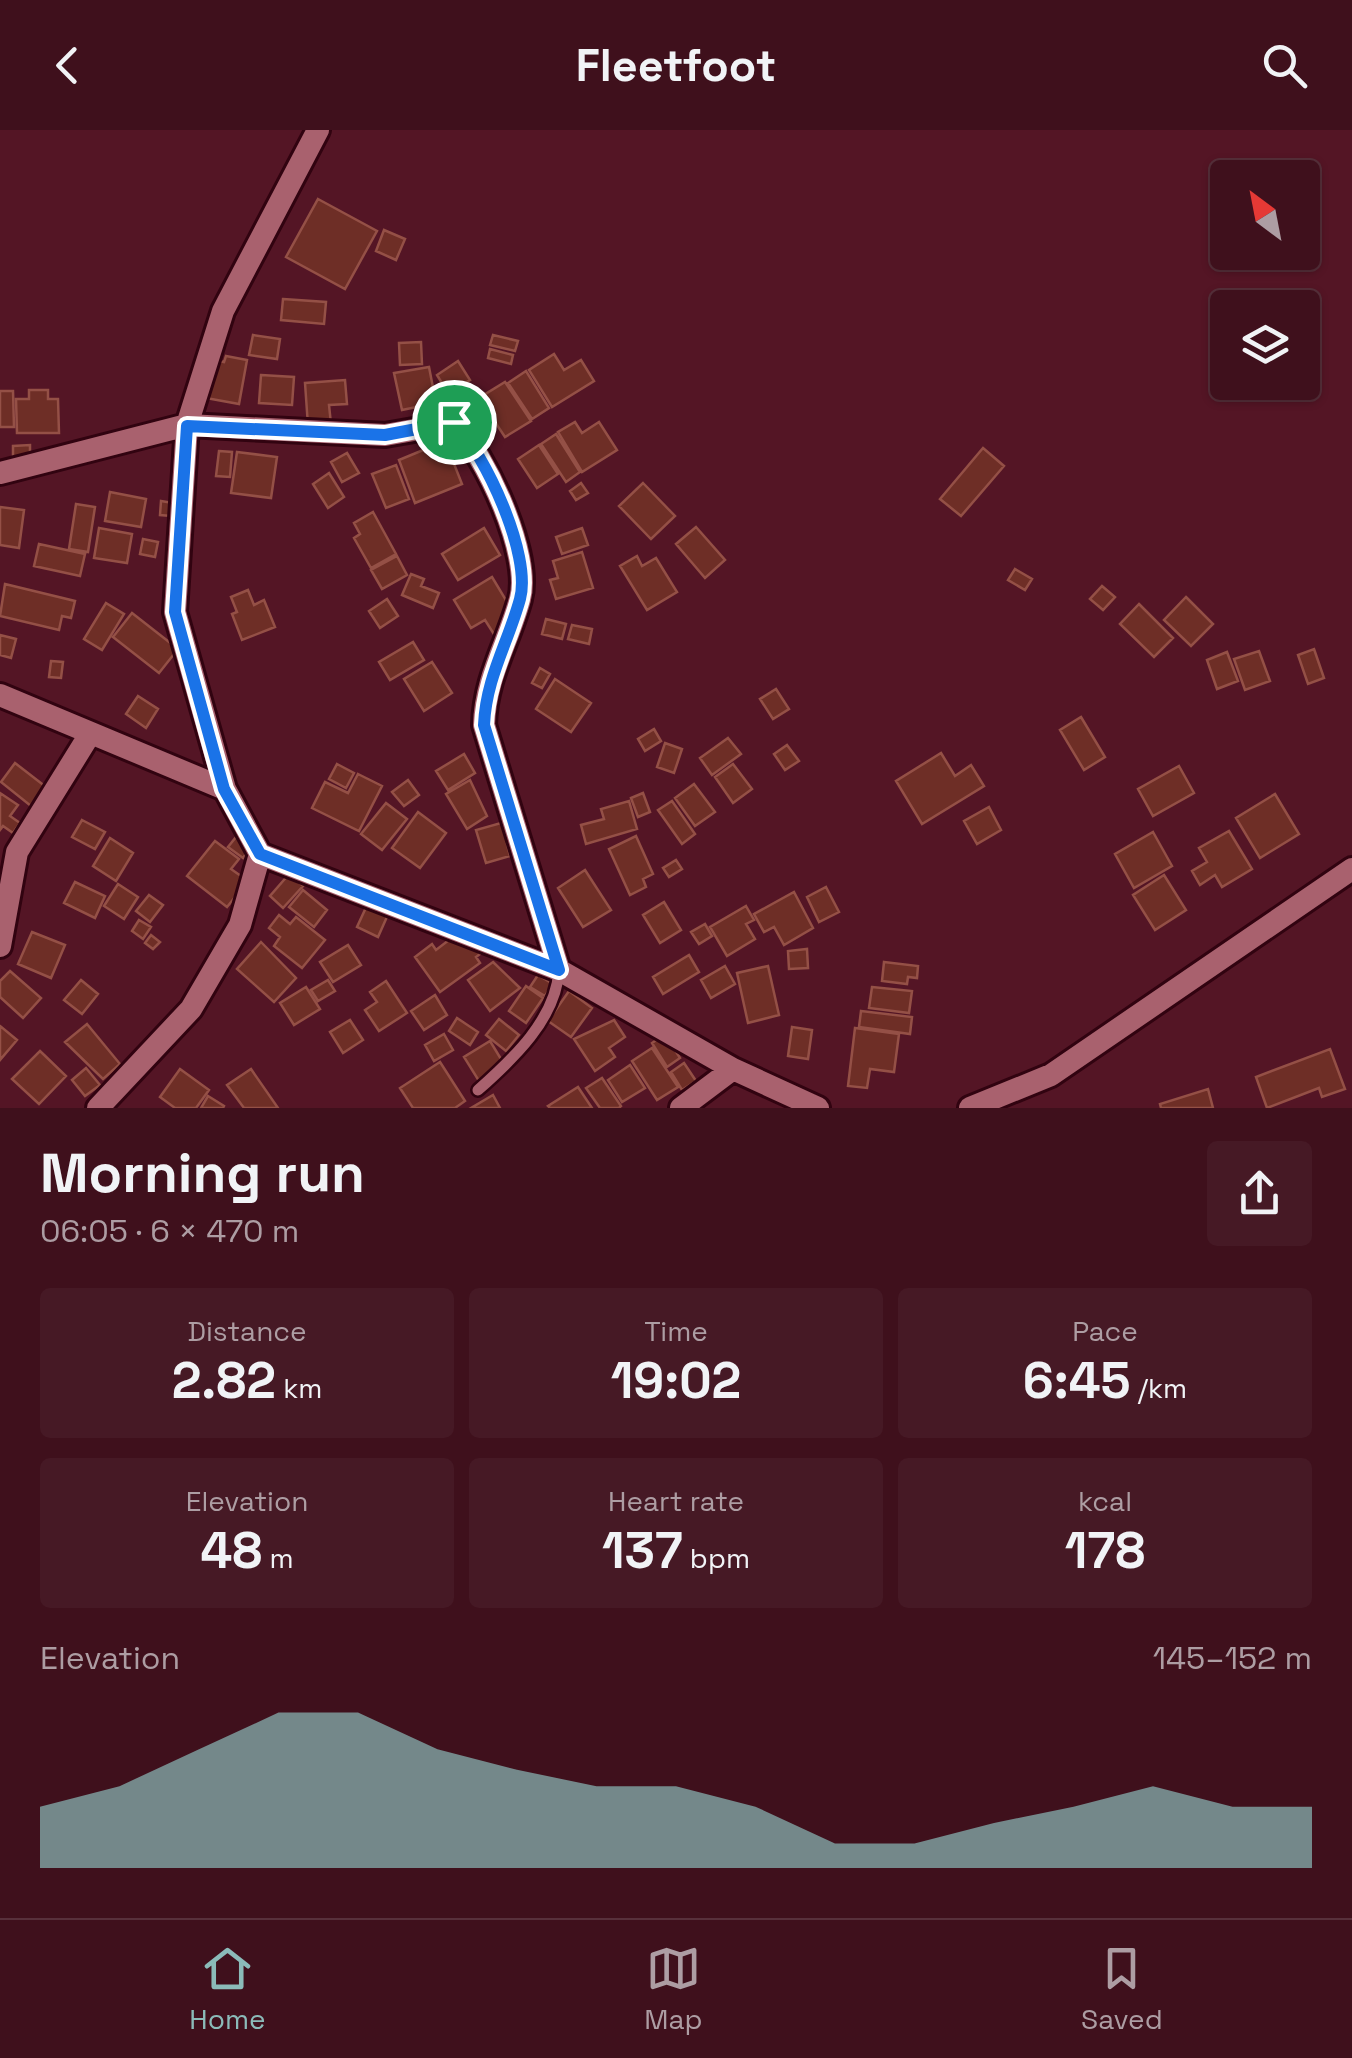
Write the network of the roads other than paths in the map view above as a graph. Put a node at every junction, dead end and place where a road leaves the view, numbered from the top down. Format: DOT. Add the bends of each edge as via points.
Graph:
graph roads {
  1 [pos="318,130"];
  2 [pos="187,426"];
  3 [pos="0,473"];
  4 [pos="0,695"];
  5 [pos="90,734"];
  6 [pos="224,789"];
  7 [pos="9,853"];
  8 [pos="260,854"];
  9 [pos="1352,869"];
  10 [pos="0,946"];
  11 [pos="559,970"];
  12 [pos="733,1069"];
  13 [pos="478,1090"];
  14 [pos="98,1108"];
  15 [pos="681,1108"];
  16 [pos="818,1108"];
  17 [pos="970,1108"];
  1 -- 2 [label="street" via="223,311"];
  2 -- 3 [label="street"];
  2 -- 6 [label="street" via="175,612"];
  2 -- 11 [label="street" via="385,435 454,422 474,442 513,537 522,595 485,692 484,725"];
  4 -- 5 [label="street"];
  5 -- 6 [label="street"];
  5 -- 7 [label="street"];
  6 -- 8 [label="street"];
  7 -- 10 [label="street"];
  8 -- 11 [label="street"];
  8 -- 14 [label="street" via="240,925 191,1009"];
  9 -- 17 [label="street" via="1051,1075"];
  11 -- 12 [label="street"];
  11 -- 13 [label="lane" via="558,989 541,1020"];
  12 -- 15 [label="street"];
  12 -- 16 [label="street"];
}
